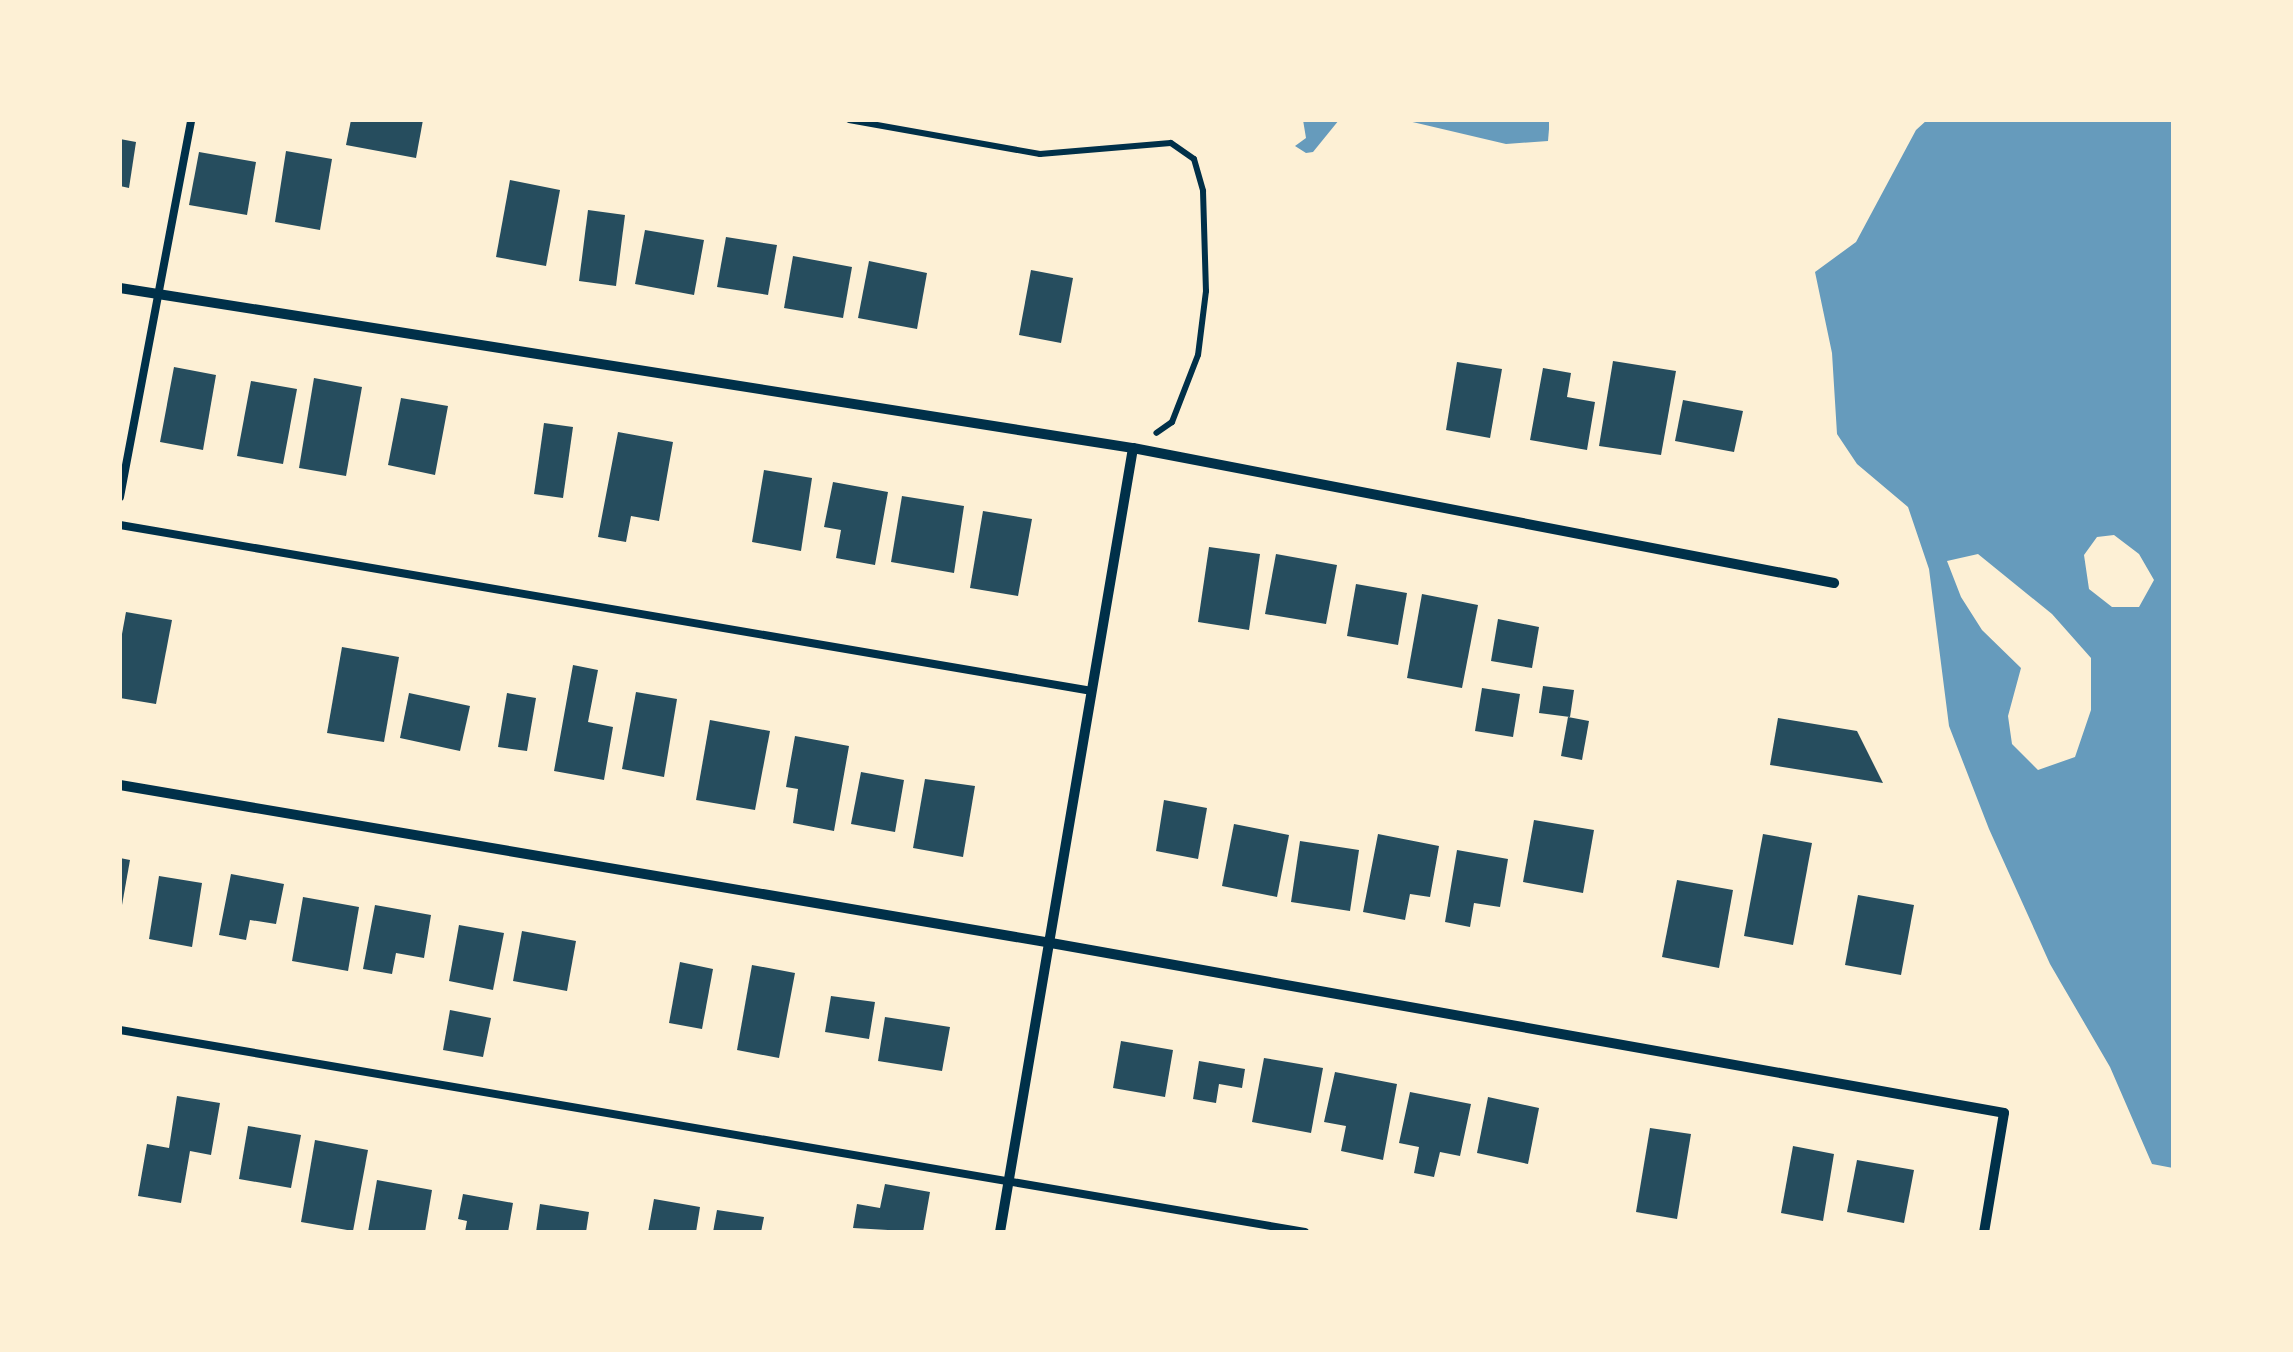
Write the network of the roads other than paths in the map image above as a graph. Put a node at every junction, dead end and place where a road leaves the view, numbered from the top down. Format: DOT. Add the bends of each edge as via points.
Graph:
graph roads {
  1 [pos="190,120"];
  2 [pos="120,288"];
  3 [pos="157,294"];
  4 [pos="1134,448"];
  5 [pos="120,497"];
  6 [pos="120,526"];
  7 [pos="1834,583"];
  8 [pos="1092,692"];
  9 [pos="120,785"];
  10 [pos="1051,943"];
  11 [pos="120,1030"];
  12 [pos="1009,1181"];
  13 [pos="1000,1232"];
  14 [pos="1305,1232"];
  15 [pos="1984,1232"];
  1 -- 3 [label="lane"];
  2 -- 3 [label="street"];
  3 -- 4 [label="street"];
  3 -- 5 [label="lane"];
  4 -- 7 [label="street"];
  4 -- 8 [label="street"];
  6 -- 8 [label="lane"];
  8 -- 10 [label="street"];
  9 -- 10 [label="street"];
  10 -- 12 [label="street"];
  10 -- 15 [label="street" via="2004,1114"];
  11 -- 12 [label="lane"];
  12 -- 13 [label="street"];
  12 -- 14 [label="lane"];
}
